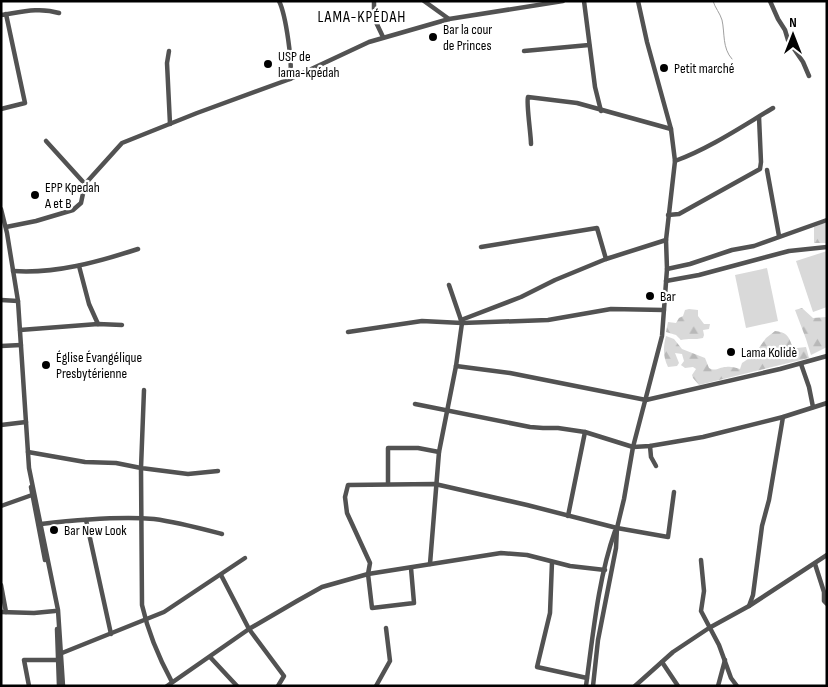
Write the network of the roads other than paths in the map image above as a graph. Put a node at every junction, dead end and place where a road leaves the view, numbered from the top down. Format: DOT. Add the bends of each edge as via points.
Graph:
graph roads {
  1 [pos="280,1"];
  2 [pos="374,1"];
  3 [pos="424,1"];
  4 [pos="563,1"];
  5 [pos="584,1"];
  6 [pos="638,1"];
  7 [pos="770,1"];
  8 [pos="59,13"];
  9 [pos="4,15"];
  10 [pos="449,19"];
  11 [pos="383,37"];
  12 [pos="589,45"];
  13 [pos="169,51"];
  14 [pos="524,51"];
  15 [pos="809,76"];
  16 [pos="290,79"];
  17 [pos="1,108"];
  18 [pos="773,108"];
  19 [pos="602,111"];
  20 [pos="759,117"];
  21 [pos="170,124"];
  22 [pos="671,129"];
  23 [pos="46,141"];
  24 [pos="531,144"];
  25 [pos="674,160"];
  26 [pos="767,170"];
  27 [pos="85,184"];
  28 [pos="1,209"];
  29 [pos="668,215"];
  30 [pos="827,220"];
  31 [pos="6,227"];
  32 [pos="779,236"];
  33 [pos="666,240"];
  34 [pos="481,247"];
  35 [pos="827,247"];
  36 [pos="138,249"];
  37 [pos="606,259"];
  38 [pos="79,266"];
  39 [pos="667,269"];
  40 [pos="13,271"];
  41 [pos="666,281"];
  42 [pos="449,285"];
  43 [pos="1,300"];
  44 [pos="18,301"];
  45 [pos="664,310"];
  46 [pos="461,322"];
  47 [pos="98,324"];
  48 [pos="122,325"];
  49 [pos="20,330"];
  50 [pos="348,332"];
  51 [pos="21,345"];
  52 [pos="1,346"];
  53 [pos="827,356"];
  54 [pos="801,364"];
  55 [pos="456,366"];
  56 [pos="144,390"];
  57 [pos="646,400"];
  58 [pos="415,404"];
  59 [pos="827,404"];
  60 [pos="813,407"];
  61 [pos="447,409"];
  62 [pos="783,417"];
  63 [pos="26,422"];
  64 [pos="1,425"];
  65 [pos="585,432"];
  66 [pos="650,446"];
  67 [pos="633,447"];
  68 [pos="28,452"];
  69 [pos="439,452"];
  70 [pos="656,466"];
  71 [pos="29,468"];
  72 [pos="141,468"];
  73 [pos="218,471"];
  74 [pos="388,484"];
  75 [pos="435,484"];
  76 [pos="674,492"];
  77 [pos="32,495"];
  78 [pos="1,506"];
  79 [pos="568,516"];
  80 [pos="142,519"];
  81 [pos="86,520"];
  82 [pos="41,524"];
  83 [pos="617,528"];
  84 [pos="222,534"];
  85 [pos="827,555"];
  86 [pos="245,558"];
  87 [pos="702,560"];
  88 [pos="552,562"];
  89 [pos="430,564"];
  90 [pos="815,564"];
  91 [pos="411,568"];
  92 [pos="605,570"];
  93 [pos="368,574"];
  94 [pos="221,575"];
  95 [pos="1,585"];
  96 [pos="827,604"];
  97 [pos="749,606"];
  98 [pos="55,611"];
  99 [pos="4,612"];
  100 [pos="146,620"];
  101 [pos="386,628"];
  102 [pos="709,628"];
  103 [pos="249,629"];
  104 [pos="111,634"];
  105 [pos="62,653"];
  106 [pos="210,657"];
  107 [pos="59,660"];
  108 [pos="725,660"];
  109 [pos="662,662"];
  110 [pos="587,678"];
  111 [pos="173,682"];
  112 [pos="29,686"];
  113 [pos="59,686"];
  114 [pos="63,686"];
  115 [pos="167,686"];
  116 [pos="178,686"];
  117 [pos="237,686"];
  118 [pos="278,686"];
  119 [pos="376,686"];
  120 [pos="586,686"];
  121 [pos="593,686"];
  122 [pos="635,686"];
  123 [pos="678,686"];
  124 [pos="718,686"];
  125 [pos="737,686"];
  1 -- 16 [label="street" via="292,70"];
  2 -- 11 [label="street" via="374,18"];
  3 -- 10 [label="street"];
  4 -- 10 [label="street"];
  5 -- 12 [label="street"];
  6 -- 22 [label="street"];
  7 -- 15 [label="street"];
  8 -- 9 [label="street" via="35,10"];
  9 -- 17 [label="street" via="25,103"];
  10 -- 11 [label="street"];
  11 -- 16 [label="street"];
  12 -- 14 [label="street"];
  12 -- 19 [label="street"];
  13 -- 21 [label="street"];
  16 -- 21 [label="street"];
  18 -- 20 [label="street"];
  19 -- 22 [label="street"];
  19 -- 24 [label="street" via="577,103 528,97"];
  20 -- 25 [label="street" via="699,151"];
  20 -- 29 [label="street" via="760,169 679,214"];
  21 -- 27 [label="street" via="122,142"];
  22 -- 25 [label="street"];
  23 -- 27 [label="street"];
  25 -- 29 [label="street"];
  26 -- 32 [label="street"];
  27 -- 31 [label="street" via="80,203 74,210"];
  28 -- 31 [label="street"];
  29 -- 33 [label="street"];
  30 -- 32 [label="street"];
  31 -- 40 [label="street"];
  32 -- 39 [label="street" via="754,246"];
  33 -- 37 [label="street"];
  33 -- 39 [label="street"];
  34 -- 37 [label="street" via="597,228"];
  35 -- 41 [label="street" via="789,251"];
  36 -- 38 [label="street"];
  37 -- 46 [label="street"];
  38 -- 40 [label="street"];
  38 -- 47 [label="street"];
  39 -- 41 [label="street"];
  40 -- 44 [label="street"];
  41 -- 45 [label="street"];
  42 -- 46 [label="street"];
  43 -- 44 [label="street"];
  44 -- 49 [label="street"];
  45 -- 46 [label="street" via="611,309 548,320"];
  45 -- 57 [label="street" via="662,336"];
  46 -- 50 [label="street" via="422,320"];
  46 -- 55 [label="street"];
  47 -- 48 [label="street"];
  47 -- 49 [label="street"];
  49 -- 51 [label="street"];
  51 -- 52 [label="street"];
  51 -- 63 [label="street"];
  53 -- 54 [label="street"];
  54 -- 57 [label="street"];
  54 -- 60 [label="street"];
  55 -- 57 [label="street" via="510,373"];
  55 -- 61 [label="street"];
  56 -- 72 [label="street"];
  57 -- 67 [label="street"];
  58 -- 61 [label="street"];
  59 -- 60 [label="street"];
  60 -- 62 [label="street"];
  61 -- 65 [label="street" via="530,427"];
  61 -- 69 [label="street"];
  62 -- 66 [label="street"];
  62 -- 97 [label="street"];
  63 -- 64 [label="street"];
  63 -- 68 [label="street"];
  65 -- 67 [label="street"];
  65 -- 79 [label="street"];
  66 -- 67 [label="street"];
  66 -- 70 [label="street"];
  67 -- 83 [label="street"];
  68 -- 71 [label="street"];
  68 -- 72 [label="street"];
  69 -- 74 [label="street" via="388,448"];
  69 -- 75 [label="street"];
  71 -- 77 [label="street"];
  71 -- 82 [label="street"];
  72 -- 73 [label="street" via="188,474"];
  72 -- 80 [label="street"];
  74 -- 75 [label="street"];
  74 -- 93 [label="street" via="348,485 344,497 347,513 370,563"];
  75 -- 79 [label="street"];
  75 -- 89 [label="street"];
  76 -- 83 [label="street" via="668,537"];
  77 -- 78 [label="street"];
  77 -- 98 [label="street"];
  79 -- 83 [label="street"];
  80 -- 81 [label="street"];
  80 -- 84 [label="street"];
  80 -- 100 [label="street" via="142,605"];
  81 -- 82 [label="street"];
  81 -- 104 [label="street"];
  82 -- 105 [label="street" via="58,610"];
  83 -- 92 [label="street"];
  83 -- 121 [label="street"];
  85 -- 90 [label="street"];
  86 -- 94 [label="street"];
  87 -- 102 [label="street" via="704,590 701,611"];
  88 -- 89 [label="street" via="527,555 501,553"];
  88 -- 92 [label="street"];
  88 -- 110 [label="street" via="550,614 537,667"];
  89 -- 91 [label="street"];
  90 -- 96 [label="street"];
  90 -- 97 [label="street"];
  91 -- 93 [label="street"];
  91 -- 93 [label="street" via="414,603 372,608"];
  92 -- 110 [label="street"];
  93 -- 103 [label="street" via="322,587"];
  94 -- 100 [label="street"];
  94 -- 103 [label="street"];
  95 -- 99 [label="street"];
  97 -- 102 [label="street"];
  98 -- 99 [label="street"];
  98 -- 107 [label="street"];
  100 -- 104 [label="street"];
  100 -- 111 [label="street" via="161,661"];
  101 -- 119 [label="street" via="390,661"];
  102 -- 108 [label="street"];
  102 -- 109 [label="street"];
  103 -- 106 [label="street"];
  103 -- 118 [label="street" via="284,676"];
  104 -- 105 [label="street"];
  105 -- 114 [label="street"];
  106 -- 111 [label="street"];
  106 -- 117 [label="street"];
  107 -- 112 [label="street" via="24,660"];
  107 -- 113 [label="street"];
  108 -- 124 [label="street"];
  108 -- 125 [label="street"];
  109 -- 122 [label="street"];
  109 -- 123 [label="street"];
  110 -- 120 [label="street"];
  111 -- 115 [label="street"];
  111 -- 116 [label="street"];
}
